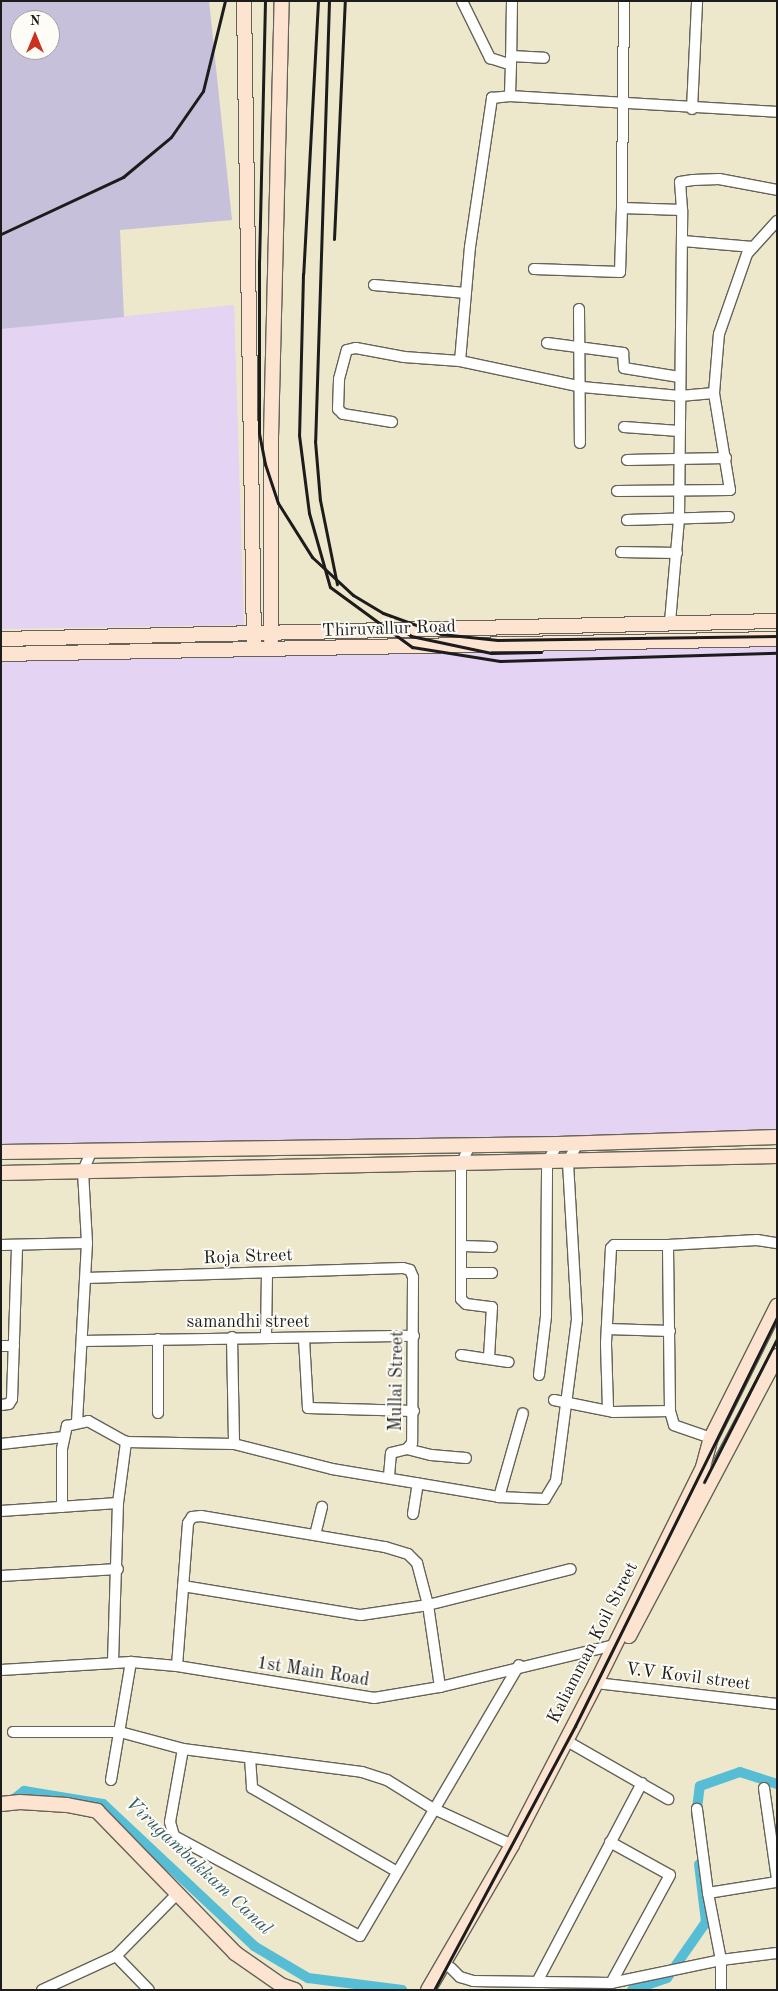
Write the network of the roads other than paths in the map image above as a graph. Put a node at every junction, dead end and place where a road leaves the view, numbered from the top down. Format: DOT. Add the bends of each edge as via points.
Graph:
graph roads {
  1 [pos="244,1"];
  2 [pos="282,1"];
  3 [pos="462,1"];
  4 [pos="512,1"];
  5 [pos="624,1"];
  6 [pos="697,1"];
  7 [pos="544,58"];
  8 [pos="511,61"];
  9 [pos="510,96"];
  10 [pos="624,103"];
  11 [pos="692,109"];
  12 [pos="777,112"];
  13 [pos="777,190"];
  14 [pos="622,208"];
  15 [pos="682,210"];
  16 [pos="777,221"];
  17 [pos="683,241"];
  18 [pos="753,247"];
  19 [pos="534,269"];
  20 [pos="374,285"];
  21 [pos="466,294"];
  22 [pos="579,309"];
  23 [pos="547,343"];
  24 [pos="579,348"];
  25 [pos="460,361"];
  26 [pos="679,377"];
  27 [pos="582,387"];
  28 [pos="714,393"];
  29 [pos="680,396"];
  30 [pos="392,422"];
  31 [pos="624,428"];
  32 [pos="679,431"];
  33 [pos="580,443"];
  34 [pos="726,458"];
  35 [pos="627,460"];
  36 [pos="679,460"];
  37 [pos="617,491"];
  38 [pos="679,491"];
  39 [pos="729,518"];
  40 [pos="679,519"];
  41 [pos="627,520"];
  42 [pos="621,552"];
  43 [pos="677,553"];
  44 [pos="777,621"];
  45 [pos="670,622"];
  46 [pos="271,632"];
  47 [pos="254,634"];
  48 [pos="1,639"];
  49 [pos="777,639"];
  50 [pos="272,650"];
  51 [pos="254,651"];
  52 [pos="1,654"];
  53 [pos="777,1137"];
  54 [pos="578,1143"];
  55 [pos="558,1144"];
  56 [pos="470,1145"];
  57 [pos="92,1150"];
  58 [pos="1,1152"];
  59 [pos="777,1156"];
  60 [pos="568,1161"];
  61 [pos="547,1162"];
  62 [pos="461,1164"];
  63 [pos="82,1171"];
  64 [pos="1,1173"];
  65 [pos="87,1243"];
  66 [pos="777,1243"];
  67 [pos="1,1245"];
  68 [pos="18,1245"];
  69 [pos="668,1245"];
  70 [pos="463,1246"];
  71 [pos="492,1247"];
  72 [pos="410,1270"];
  73 [pos="267,1273"];
  74 [pos="462,1273"];
  75 [pos="492,1273"];
  76 [pos="86,1278"];
  77 [pos="777,1306"];
  78 [pos="607,1329"];
  79 [pos="670,1330"];
  80 [pos="232,1336"];
  81 [pos="414,1336"];
  82 [pos="266,1337"];
  83 [pos="158,1339"];
  84 [pos="304,1339"];
  85 [pos="82,1341"];
  86 [pos="1,1346"];
  87 [pos="14,1346"];
  88 [pos="461,1355"];
  89 [pos="777,1356"];
  90 [pos="489,1358"];
  91 [pos="508,1362"];
  92 [pos="539,1375"];
  93 [pos="554,1400"];
  94 [pos="567,1402"];
  95 [pos="1,1405"];
  96 [pos="608,1408"];
  97 [pos="414,1411"];
  98 [pos="670,1411"];
  99 [pos="158,1413"];
  100 [pos="523,1414"];
  101 [pos="77,1422"];
  102 [pos="64,1437"];
  103 [pos="711,1438"];
  104 [pos="126,1442"];
  105 [pos="1,1444"];
  106 [pos="234,1444"];
  107 [pos="407,1449"];
  108 [pos="466,1458"];
  109 [pos="389,1476"];
  110 [pos="418,1483"];
  111 [pos="499,1497"];
  112 [pos="118,1503"];
  113 [pos="62,1507"];
  114 [pos="322,1507"];
  115 [pos="1,1511"];
  116 [pos="413,1514"];
  117 [pos="315,1535"];
  118 [pos="118,1569"];
  119 [pos="571,1569"];
  120 [pos="1,1576"];
  121 [pos="183,1586"];
  122 [pos="428,1605"];
  123 [pos="615,1645"];
  124 [pos="113,1662"];
  125 [pos="131,1662"];
  126 [pos="177,1666"];
  127 [pos="518,1666"];
  128 [pos="1,1670"];
  129 [pos="600,1683"];
  130 [pos="440,1687"];
  131 [pos="777,1704"];
  132 [pos="13,1732"];
  133 [pos="120,1732"];
  134 [pos="572,1744"];
  135 [pos="183,1749"];
  136 [pos="250,1758"];
  137 [pos="111,1780"];
  138 [pos="642,1782"];
  139 [pos="764,1788"];
  140 [pos="668,1799"];
  141 [pos="1,1804"];
  142 [pos="432,1808"];
  143 [pos="697,1809"];
  144 [pos="610,1842"];
  145 [pos="512,1845"];
  146 [pos="396,1871"];
  147 [pos="777,1880"];
  148 [pos="708,1893"];
  149 [pos="177,1894"];
  150 [pos="484,1903"];
  151 [pos="777,1953"];
  152 [pos="116,1956"];
  153 [pos="721,1960"];
  154 [pos="446,1970"];
  155 [pos="537,1982"];
  156 [pos="611,1984"];
  157 [pos="42,1990"];
  158 [pos="149,1990"];
  159 [pos="295,1990"];
  160 [pos="428,1990"];
  161 [pos="437,1990"];
  162 [pos="721,1990"];
  1 -- 47 [label="street"];
  2 -- 46 [label="street" via="271,437"];
  3 -- 8 [label="street" via="490,58"];
  4 -- 8 [label="street"];
  5 -- 10 [label="street"];
  6 -- 11 [label="street"];
  7 -- 8 [label="street"];
  8 -- 9 [label="street"];
  9 -- 10 [label="street"];
  9 -- 21 [label="street" via="492,98"];
  10 -- 11 [label="street"];
  10 -- 14 [label="street"];
  11 -- 12 [label="street"];
  13 -- 15 [label="street" via="719,179 680,182"];
  14 -- 15 [label="street"];
  14 -- 19 [label="street" via="620,272"];
  15 -- 17 [label="street"];
  16 -- 18 [label="street"];
  17 -- 18 [label="street"];
  17 -- 26 [label="street"];
  18 -- 28 [label="street" via="747,254 719,334"];
  20 -- 21 [label="street"];
  21 -- 25 [label="street"];
  22 -- 24 [label="street"];
  23 -- 24 [label="street"];
  24 -- 26 [label="street" via="623,353 624,368"];
  24 -- 27 [label="street"];
  25 -- 27 [label="street"];
  25 -- 30 [label="street" via="356,348 347,350 338,378 338,409 344,414"];
  26 -- 29 [label="street"];
  27 -- 29 [label="street"];
  27 -- 33 [label="street"];
  28 -- 29 [label="street"];
  28 -- 34 [label="street"];
  29 -- 32 [label="street"];
  31 -- 32 [label="street"];
  32 -- 36 [label="street"];
  34 -- 36 [label="street"];
  34 -- 38 [label="street" via="730,490"];
  35 -- 36 [label="street"];
  36 -- 38 [label="street"];
  37 -- 38 [label="street"];
  38 -- 40 [label="street"];
  39 -- 40 [label="street"];
  40 -- 41 [label="street"];
  40 -- 43 [label="street"];
  42 -- 43 [label="street"];
  43 -- 45 [label="street"];
  44 -- 45 [label="street"];
  45 -- 46 [label="street"];
  46 -- 47 [label="street"];
  46 -- 50 [label="street"];
  47 -- 48 [label="street"];
  47 -- 51 [label="street"];
  49 -- 50 [label="street, Thiruvallur Road"];
  50 -- 51 [label="street, Thiruvallur Road"];
  51 -- 52 [label="street, Thiruvallur Road"];
  53 -- 54 [label="street"];
  54 -- 55 [label="street"];
  54 -- 60 [label="street"];
  55 -- 56 [label="street"];
  55 -- 61 [label="street"];
  56 -- 57 [label="street"];
  56 -- 62 [label="street"];
  57 -- 58 [label="street"];
  57 -- 63 [label="street"];
  59 -- 60 [label="street"];
  60 -- 61 [label="street"];
  60 -- 94 [label="street" via="577,1319"];
  61 -- 62 [label="street"];
  61 -- 92 [label="street" via="546,1316"];
  62 -- 63 [label="street"];
  62 -- 70 [label="street"];
  63 -- 64 [label="street"];
  63 -- 65 [label="street"];
  65 -- 68 [label="street"];
  65 -- 76 [label="street"];
  66 -- 69 [label="street" via="756,1240"];
  67 -- 68 [label="street"];
  68 -- 87 [label="street"];
  69 -- 78 [label="street" via="611,1247"];
  69 -- 79 [label="street"];
  70 -- 71 [label="street"];
  70 -- 74 [label="street"];
  72 -- 73 [label="street, Roja Street"];
  72 -- 81 [label="street, Mullai Street" via="413,1277"];
  73 -- 76 [label="street, Roja Street"];
  73 -- 82 [label="street"];
  74 -- 75 [label="street"];
  74 -- 90 [label="street" via="462,1301 492,1307"];
  76 -- 85 [label="street"];
  77 -- 103 [label="street, Kaliamman Koil Street"];
  78 -- 79 [label="street"];
  78 -- 96 [label="street"];
  79 -- 98 [label="street"];
  80 -- 82 [label="street, samandhi street"];
  80 -- 83 [label="street, samandhi street"];
  80 -- 106 [label="street"];
  81 -- 84 [label="street, samandhi street"];
  81 -- 97 [label="street, Mullai Street"];
  82 -- 84 [label="street, samandhi street"];
  83 -- 85 [label="street, samandhi street"];
  83 -- 99 [label="street"];
  84 -- 97 [label="street" via="306,1407"];
  85 -- 101 [label="street"];
  86 -- 87 [label="street"];
  87 -- 95 [label="street" via="12,1399 9,1404"];
  88 -- 90 [label="street"];
  89 -- 129 [label="street, Kaliamman Koil Street"];
  90 -- 91 [label="street"];
  93 -- 94 [label="street"];
  94 -- 96 [label="street"];
  94 -- 111 [label="street" via="556,1481 550,1495 545,1499"];
  96 -- 98 [label="street" via="616,1412"];
  97 -- 107 [label="street, Mullai Street" via="412,1443"];
  98 -- 103 [label="street" via="677,1426"];
  100 -- 111 [label="street"];
  101 -- 102 [label="street" via="67,1426"];
  101 -- 104 [label="street" via="88,1421"];
  102 -- 105 [label="street"];
  102 -- 113 [label="street"];
  103 -- 123 [label="street, Kaliamman Koil Street" via="703,1467"];
  104 -- 106 [label="street"];
  104 -- 112 [label="street"];
  106 -- 109 [label="street" via="302,1458 319,1466"];
  107 -- 108 [label="street"];
  107 -- 109 [label="street, Mullai Street" via="391,1453"];
  109 -- 110 [label="street"];
  110 -- 111 [label="street"];
  110 -- 116 [label="street"];
  112 -- 113 [label="street"];
  112 -- 118 [label="street"];
  113 -- 115 [label="street"];
  114 -- 117 [label="street"];
  117 -- 121 [label="street" via="192,1517 188,1523"];
  117 -- 122 [label="street" via="408,1554 417,1563"];
  118 -- 120 [label="street"];
  118 -- 124 [label="street"];
  119 -- 122 [label="street"];
  121 -- 122 [label="street" via="361,1615"];
  121 -- 126 [label="street"];
  122 -- 130 [label="street"];
  123 -- 127 [label="street, 1st Main Road"];
  123 -- 129 [label="street, Kaliamman Koil Street"];
  124 -- 125 [label="street, 1st Main Road"];
  124 -- 128 [label="street, 1st Main Road"];
  125 -- 126 [label="street, 1st Main Road"];
  125 -- 133 [label="street"];
  126 -- 130 [label="street, 1st Main Road" via="374,1698"];
  127 -- 130 [label="street, 1st Main Road"];
  127 -- 142 [label="street"];
  129 -- 131 [label="street, V.V Kovil street"];
  129 -- 134 [label="street, Kaliamman Koil Street"];
  129 -- 145 [label="street, Kaliamman Koil Street"];
  132 -- 133 [label="street"];
  133 -- 135 [label="street"];
  133 -- 137 [label="street"];
  134 -- 138 [label="street"];
  134 -- 150 [label="street, Kaliamman Koil Street" via="520,1849"];
  135 -- 136 [label="street"];
  135 -- 146 [label="street" via="170,1822 174,1836 179,1840 360,1936"];
  136 -- 142 [label="street" via="362,1772 387,1780"];
  136 -- 146 [label="street" via="252,1788"];
  138 -- 140 [label="street"];
  138 -- 144 [label="street"];
  139 -- 147 [label="street"];
  141 -- 149 [label="street" via="67,1805 97,1811"];
  142 -- 145 [label="street"];
  142 -- 146 [label="street"];
  143 -- 148 [label="street"];
  144 -- 155 [label="street"];
  144 -- 156 [label="street" via="670,1875"];
  145 -- 150 [label="street, Kaliamman Koil Street"];
  147 -- 148 [label="street"];
  148 -- 153 [label="street"];
  149 -- 152 [label="street"];
  149 -- 159 [label="street" via="235,1953 281,1985"];
  150 -- 154 [label="street, Kaliamman Koil Street"];
  151 -- 153 [label="street"];
  152 -- 157 [label="street"];
  152 -- 158 [label="street"];
  153 -- 156 [label="street"];
  153 -- 162 [label="street"];
  154 -- 155 [label="street" via="473,1981"];
  154 -- 160 [label="street, Kaliamman Koil Street"];
  154 -- 161 [label="street, Kaliamman Koil Street"];
  155 -- 156 [label="street"];
}
